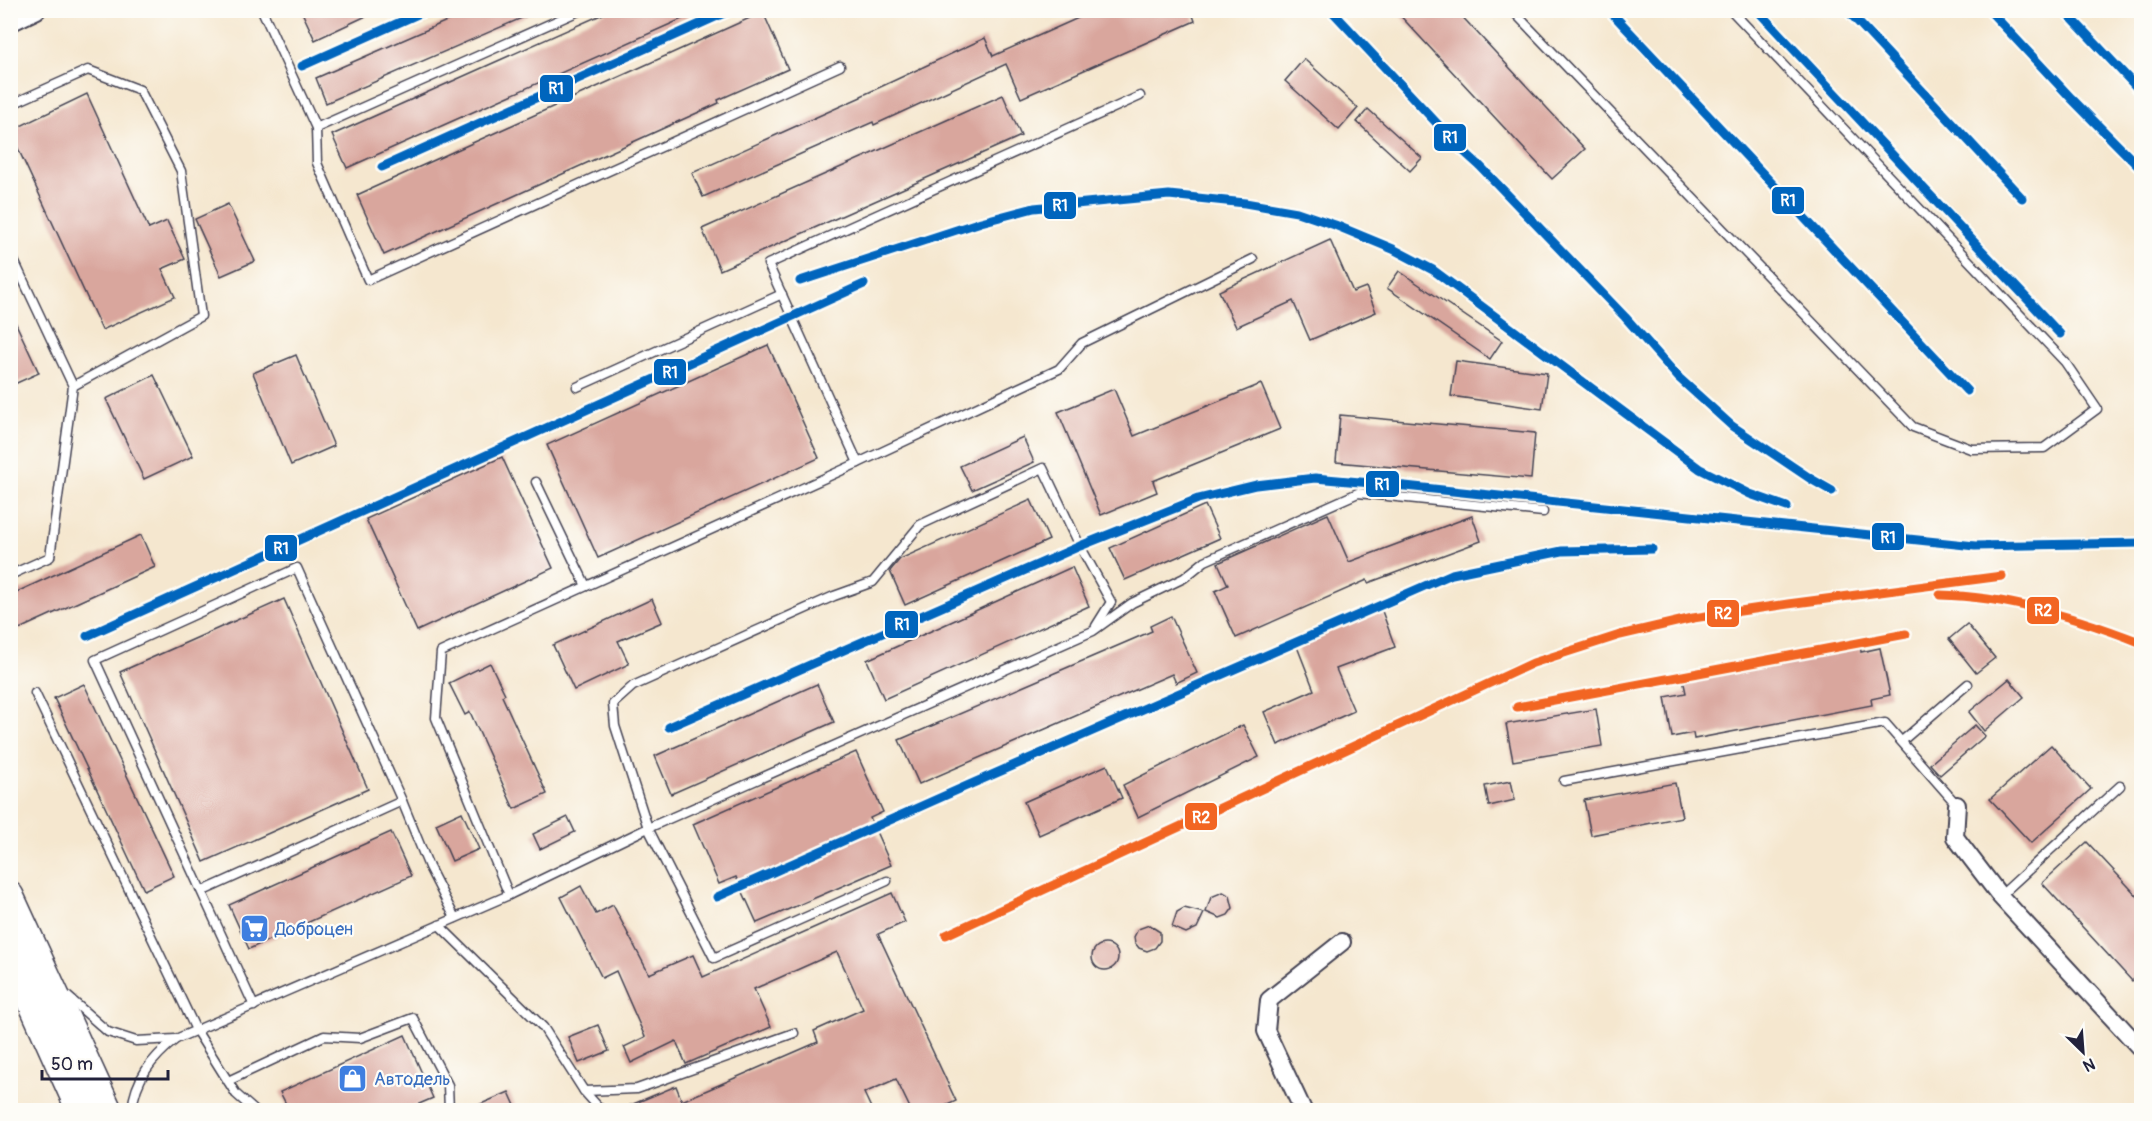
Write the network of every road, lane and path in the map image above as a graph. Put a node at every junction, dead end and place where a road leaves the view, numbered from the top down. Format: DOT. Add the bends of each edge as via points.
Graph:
graph roads {
  1 [pos="37,10"];
  2 [pos="262,10"];
  3 [pos="581,10"];
  4 [pos="1512,10"];
  5 [pos="1731,10"];
  6 [pos="10,23"];
  7 [pos="840,66"];
  8 [pos="1140,96"];
  9 [pos="10,105"];
  10 [pos="316,128"];
  11 [pos="10,252"];
  12 [pos="1253,260"];
  13 [pos="782,294"];
  14 [pos="73,386"];
  15 [pos="577,387"];
  16 [pos="858,463"];
  17 [pos="536,482"];
  18 [pos="1543,512"];
  19 [pos="10,575"];
  20 [pos="586,586"];
  21 [pos="1093,631"];
  22 [pos="1968,684"];
  23 [pos="35,693"];
  24 [pos="1902,741"];
  25 [pos="1564,781"];
  26 [pos="2120,786"];
  27 [pos="402,801"];
  28 [pos="1957,805"];
  29 [pos="648,828"];
  30 [pos="887,881"];
  31 [pos="203,891"];
  32 [pos="509,895"];
  33 [pos="10,896"];
  34 [pos="2000,896"];
  35 [pos="455,918"];
  36 [pos="439,925"];
  37 [pos="1342,942"];
  38 [pos="10,954"];
  39 [pos="48,979"];
  40 [pos="254,1005"];
  41 [pos="196,1030"];
  42 [pos="794,1033"];
  43 [pos="176,1039"];
  44 [pos="2142,1050"];
  45 [pos="228,1081"];
  46 [pos="585,1091"];
  47 [pos="80,1110"];
  48 [pos="108,1110"];
  49 [pos="132,1110"];
  50 [pos="254,1110"];
  51 [pos="449,1110"];
  52 [pos="601,1110"];
  53 [pos="1303,1110"];
  1 -- 6 [label="street"];
  2 -- 10 [label="lane"];
  3 -- 10 [label="lane"];
  4 -- 5 [label="lane" via="1913,427 1971,449 2044,448 2097,410 2065,362"];
  7 -- 10 [label="lane" via="368,280 317,163"];
  8 -- 13 [label="lane" via="768,264"];
  9 -- 14 [label="lane" via="88,70 140,90 181,171 201,316"];
  11 -- 14 [label="lane"];
  12 -- 16 [label="lane" via="1082,343 1059,369"];
  13 -- 15 [label="lane"];
  13 -- 16 [label="lane"];
  14 -- 19 [label="lane" via="50,557"];
  16 -- 20 [label="lane"];
  17 -- 20 [label="lane"];
  18 -- 21 [label="lane" via="1358,493 1205,561 1184,578 1132,603"];
  20 -- 32 [label="lane" via="441,652 436,717"];
  21 -- 29 [label="lane"];
  21 -- 29 [label="lane" via="1112,602 1043,468 920,525 873,582 633,686 614,704 615,726"];
  22 -- 24 [label="lane"];
  23 -- 41 [label="lane"];
  24 -- 25 [label="lane" via="1885,723"];
  24 -- 28 [label="lane"];
  26 -- 34 [label="lane"];
  27 -- 31 [label="lane"];
  27 -- 31 [label="lane" via="297,568 95,660"];
  27 -- 35 [label="lane"];
  28 -- 34 [label="street" via="1955,837"];
  29 -- 30 [label="lane" via="714,958"];
  29 -- 32 [label="lane"];
  31 -- 40 [label="lane"];
  32 -- 35 [label="lane"];
  33 -- 39 [label="main road"];
  34 -- 44 [label="street"];
  35 -- 36 [label="lane"];
  36 -- 40 [label="lane"];
  36 -- 46 [label="lane" via="543,1027"];
  37 -- 53 [label="street" via="1269,1000 1266,1031"];
  38 -- 47 [label="main road"];
  39 -- 43 [label="lane" via="108,1032 136,1041"];
  39 -- 48 [label="main road"];
  40 -- 41 [label="lane"];
  41 -- 43 [label="lane"];
  41 -- 45 [label="lane"];
  42 -- 46 [label="lane" via="637,1089"];
  43 -- 49 [label="lane" via="146,1068 134,1094"];
  45 -- 50 [label="lane"];
  45 -- 51 [label="lane" via="324,1036 360,1038 413,1018 448,1085"];
  46 -- 52 [label="lane"];
}
